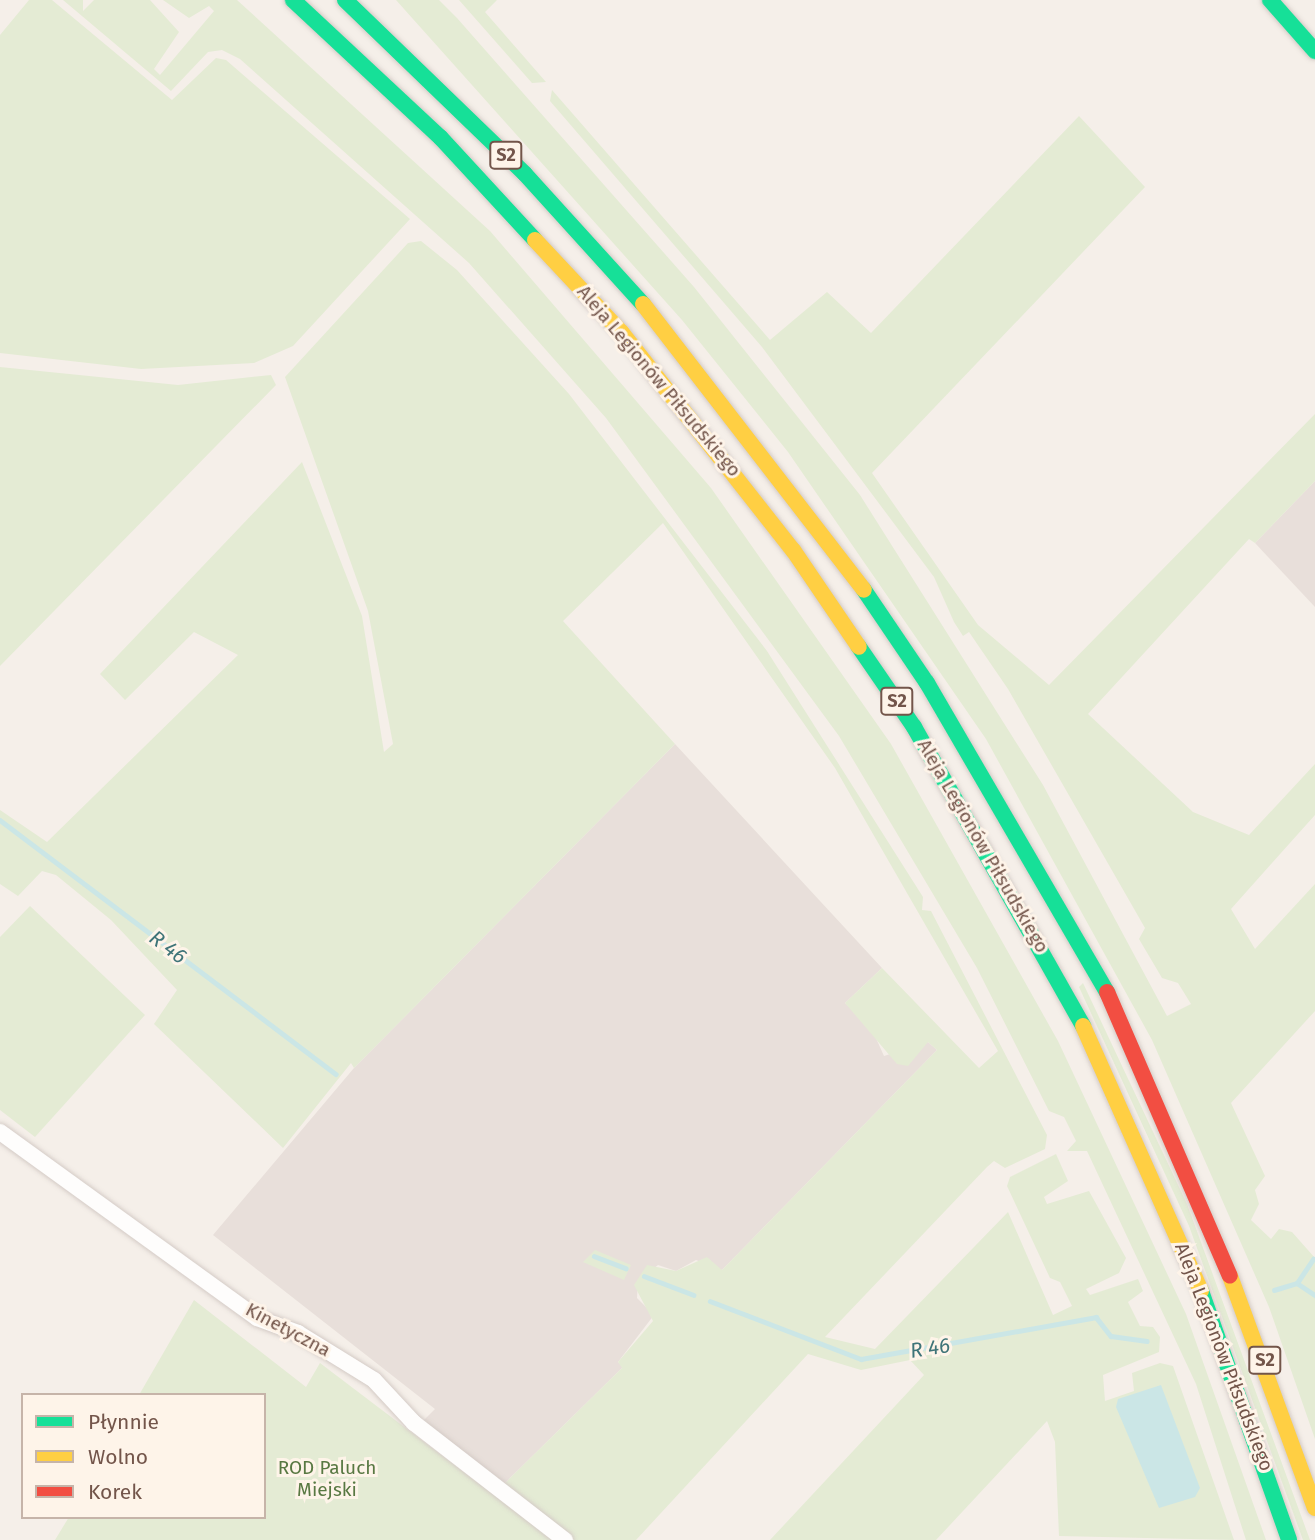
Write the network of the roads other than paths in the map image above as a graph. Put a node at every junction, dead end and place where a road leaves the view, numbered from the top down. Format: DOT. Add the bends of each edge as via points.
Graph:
graph roads {
  1 [pos="293,0"];
  2 [pos="345,0"];
  3 [pos="1269,0"];
  4 [pos="1315,51"];
  5 [pos="0,1132"];
  6 [pos="1315,1508"];
  7 [pos="565,1540"];
  8 [pos="1289,1540"];
  1 -- 8 [label="main road, Aleja Legionów Piłsudskiego / S2" via="474,172 622,333 786,540 914,727 1085,1029 1205,1300"];
  2 -- 6 [label="main road, Aleja Legionów Piłsudskiego / S2" via="525,174 650,312 831,542 927,683 1111,1000 1208,1215"];
  3 -- 4 [label="main road"];
  5 -- 7 [label="street, Kinetyczna" via="257,1318 298,1333 374,1380 414,1423"];
}
